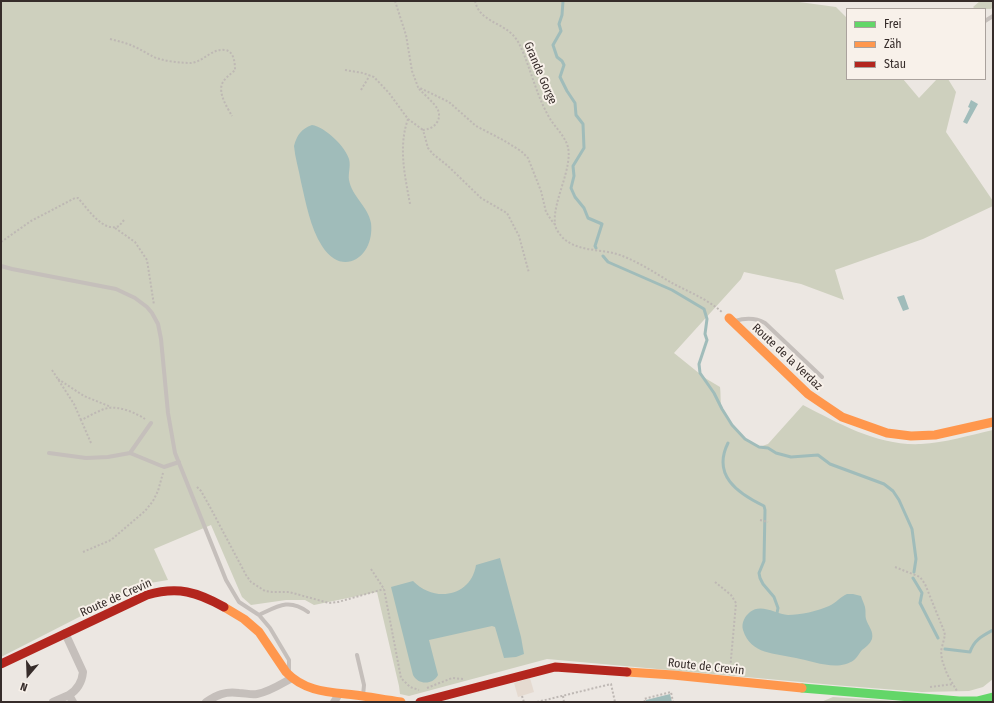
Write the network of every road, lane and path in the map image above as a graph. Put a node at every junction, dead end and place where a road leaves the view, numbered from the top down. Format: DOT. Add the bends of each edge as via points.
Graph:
graph roads {
  1 [pos="395,1"];
  2 [pos="475,1"];
  3 [pos="110,39"];
  4 [pos="345,70"];
  5 [pos="370,75"];
  6 [pos="418,87"];
  7 [pos="361,90"];
  8 [pos="232,116"];
  9 [pos="408,119"];
  10 [pos="424,130"];
  11 [pos="410,204"];
  12 [pos="124,220"];
  13 [pos="555,225"];
  14 [pos="115,228"];
  15 [pos="1,242"];
  16 [pos="1,266"];
  17 [pos="529,273"];
  18 [pos="731,319"];
  19 [pos="158,324"];
  20 [pos="52,370"];
  21 [pos="822,377"];
  22 [pos="58,379"];
  23 [pos="113,408"];
  24 [pos="81,420"];
  25 [pos="993,422"];
  26 [pos="151,423"];
  27 [pos="91,443"];
  28 [pos="48,453"];
  29 [pos="130,453"];
  30 [pos="178,462"];
  31 [pos="164,467"];
  32 [pos="189,488"];
  33 [pos="760,520"];
  34 [pos="768,522"];
  35 [pos="83,552"];
  36 [pos="895,567"];
  37 [pos="371,569"];
  38 [pos="715,582"];
  39 [pos="384,589"];
  40 [pos="308,612"];
  41 [pos="259,615"];
  42 [pos="65,633"];
  43 [pos="357,655"];
  44 [pos="1,664"];
  45 [pos="730,671"];
  46 [pos="290,677"];
  47 [pos="470,689"];
  48 [pos="339,694"];
  49 [pos="522,696"];
  50 [pos="563,696"];
  51 [pos="363,697"];
  52 [pos="993,698"];
  53 [pos="71,699"];
  54 [pos="959,700"];
  55 [pos="53,702"];
  56 [pos="206,702"];
  57 [pos="334,702"];
  58 [pos="401,702"];
  59 [pos="420,702"];
  60 [pos="524,702"];
  61 [pos="537,702"];
  62 [pos="564,702"];
  63 [pos="616,702"];
  64 [pos="645,702"];
  65 [pos="673,702"];
  1 -- 6 [label="path"];
  2 -- 13 [label="path, Grande Gorge" via="477,8 486,18 511,33 519,43 537,93 569,150"];
  3 -- 8 [label="path" via="153,57 184,63 192,63 218,50 230,52 235,70 224,80 221,89"];
  4 -- 5 [label="path"];
  5 -- 7 [label="path"];
  5 -- 9 [label="path" via="379,80"];
  6 -- 10 [label="path" via="439,114 437,123 430,130"];
  6 -- 13 [label="path" via="449,102 476,126 521,151 528,158 546,212"];
  9 -- 10 [label="path"];
  9 -- 11 [label="path" via="403,158"];
  10 -- 17 [label="path" via="428,148 433,154 481,198 507,213 519,236"];
  12 -- 14 [label="path"];
  13 -- 18 [label="path" via="563,238 572,244 583,249 614,253 649,268 672,283 713,303"];
  14 -- 15 [label="path" via="99,221 76,198 31,221"];
  14 -- 19 [label="path" via="134,242 147,260"];
  16 -- 19 [label="lane" via="116,289 148,307"];
  18 -- 21 [label="lane" via="754,319 765,323"];
  18 -- 25 [label="street, Route de la Verdaz" via="808,394 832,411 855,422 887,433 911,436 935,435"];
  19 -- 30 [label="lane" via="168,413"];
  20 -- 22 [label="path"];
  22 -- 23 [label="path" via="89,399"];
  22 -- 24 [label="path"];
  23 -- 24 [label="path"];
  23 -- 26 [label="path" via="139,415"];
  24 -- 27 [label="path"];
  26 -- 29 [label="lane"];
  28 -- 29 [label="lane" via="86,458"];
  29 -- 31 [label="lane"];
  30 -- 31 [label="lane"];
  30 -- 32 [label="lane"];
  31 -- 35 [label="path" via="158,491 144,512 111,540"];
  32 -- 39 [label="path" via="196,487 201,491 246,575 262,589 289,592 333,603"];
  32 -- 41 [label="lane" via="226,580 239,602"];
  33 -- 34 [label="path"];
  36 -- 54 [label="path" via="917,575 925,584 944,631 941,654 947,674 957,688"];
  37 -- 39 [label="path"];
  38 -- 45 [label="path" via="731,595 736,603"];
  39 -- 47 [label="path" via="403,681 418,690 452,678 468,678"];
  40 -- 41 [label="lane" via="289,604"];
  41 -- 46 [label="lane" via="289,660"];
  42 -- 44 [label="street, Route de Crevin"];
  42 -- 46 [label="street, Route de Crevin" via="147,595 182,590 208,599 249,622 258,630"];
  42 -- 53 [label="street" via="83,672"];
  43 -- 51 [label="lane" via="364,685"];
  46 -- 48 [label="street, Route de Crevin" via="309,688"];
  46 -- 56 [label="street" via="260,693 225,693"];
  47 -- 54 [label="street, Route de Crevin" via="561,666"];
  47 -- 59 [label="street, Route de Crevin"];
  48 -- 51 [label="street, Route de Crevin"];
  48 -- 57 [label="street"];
  49 -- 60 [label="path"];
  50 -- 61 [label="path"];
  50 -- 62 [label="path"];
  50 -- 63 [label="path" via="611,684"];
  51 -- 58 [label="street, Route de Crevin"];
  52 -- 54 [label="street, Route de Crevin" via="977,701"];
  53 -- 55 [label="street"];
  64 -- 65 [label="path" via="644,699 671,692"];
}
